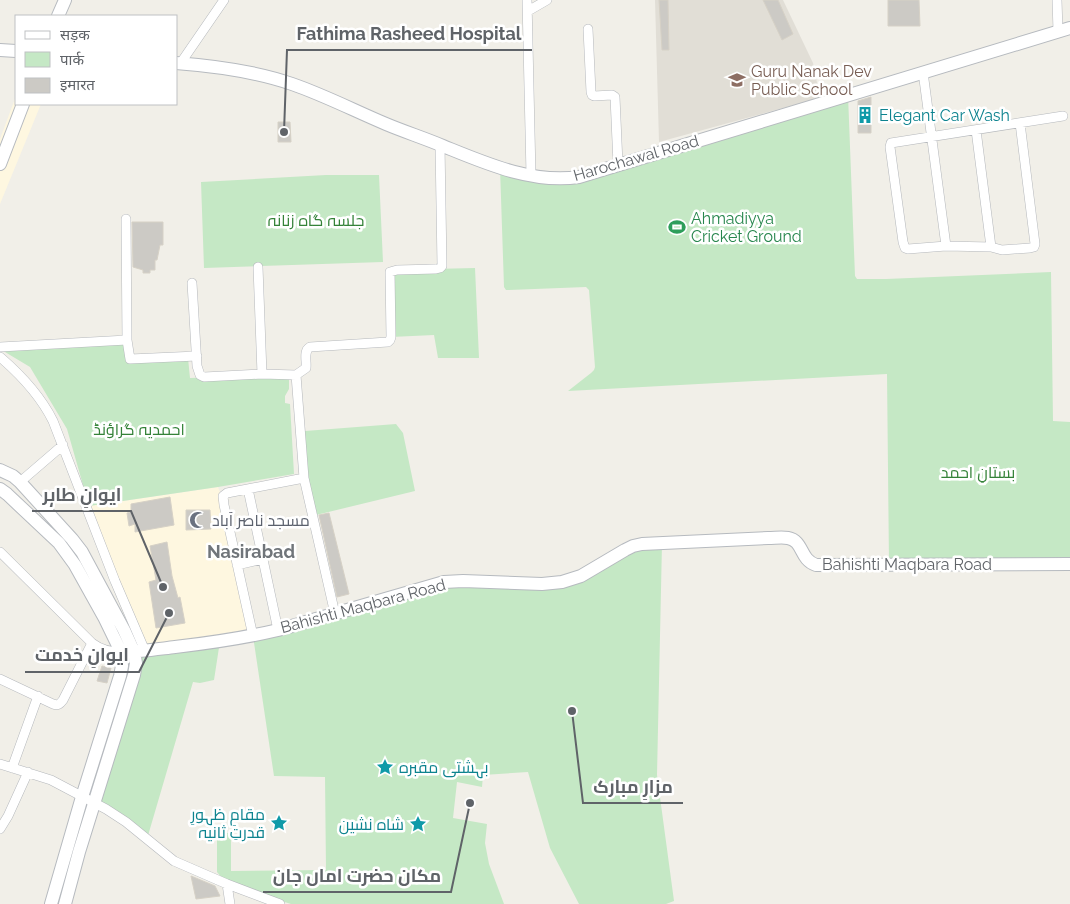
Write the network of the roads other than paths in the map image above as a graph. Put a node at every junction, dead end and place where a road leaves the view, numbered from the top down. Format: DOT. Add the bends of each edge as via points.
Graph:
graph roads {
  1 [pos="65,0"];
  2 [pos="224,0"];
  3 [pos="528,0"];
  4 [pos="547,0"];
  5 [pos="1057,0"];
  6 [pos="528,11"];
  7 [pos="58,15"];
  8 [pos="588,29"];
  9 [pos="1064,30"];
  10 [pos="0,50"];
  11 [pos="15,51"];
  12 [pos="178,63"];
  13 [pos="923,72"];
  14 [pos="23,105"];
  15 [pos="1063,116"];
  16 [pos="1020,123"];
  17 [pos="976,130"];
  18 [pos="932,137"];
  19 [pos="440,145"];
  20 [pos="0,164"];
  21 [pos="618,164"];
  22 [pos="530,175"];
  23 [pos="126,219"];
  24 [pos="946,246"];
  25 [pos="991,247"];
  26 [pos="258,267"];
  27 [pos="192,283"];
  28 [pos="127,340"];
  29 [pos="0,347"];
  30 [pos="0,356"];
  31 [pos="197,356"];
  32 [pos="262,374"];
  33 [pos="296,375"];
  34 [pos="63,444"];
  35 [pos="0,470"];
  36 [pos="304,478"];
  37 [pos="20,482"];
  38 [pos="248,488"];
  39 [pos="2,494"];
  40 [pos="0,552"];
  41 [pos="76,555"];
  42 [pos="263,559"];
  43 [pos="1070,564"];
  44 [pos="237,565"];
  45 [pos="335,614"];
  46 [pos="278,630"];
  47 [pos="253,636"];
  48 [pos="94,645"];
  49 [pos="128,652"];
  50 [pos="0,679"];
  51 [pos="38,696"];
  52 [pos="0,764"];
  53 [pos="12,768"];
  54 [pos="28,772"];
  55 [pos="82,797"];
  56 [pos="95,803"];
  57 [pos="0,829"];
  58 [pos="226,884"];
  59 [pos="50,904"];
  60 [pos="65,904"];
  61 [pos="230,904"];
  62 [pos="280,904"];
  1 -- 7 [label="street"];
  2 -- 12 [label="street"];
  3 -- 6 [label="street"];
  4 -- 6 [label="street"];
  5 -- 9 [label="street"];
  6 -- 22 [label="street"];
  8 -- 21 [label="street" via="592,95 615,97"];
  9 -- 13 [label="street, Harochawal Road"];
  10 -- 11 [label="street"];
  12 -- 19 [label="street, Harochawal Road" via="275,78"];
  13 -- 18 [label="street"];
  13 -- 21 [label="street, Harochawal Road"];
  14 -- 20 [label="street"];
  15 -- 16 [label="street"];
  16 -- 17 [label="street"];
  16 -- 25 [label="street" via="1035,244 1030,248 1002,250"];
  17 -- 18 [label="street"];
  17 -- 25 [label="street"];
  18 -- 24 [label="street"];
  18 -- 24 [label="street" via="893,142 890,146 904,245 908,249"];
  19 -- 22 [label="street, Harochawal Road" via="500,168"];
  19 -- 33 [label="street" via="442,266 390,272 388,342 307,348 306,368"];
  21 -- 22 [label="street, Harochawal Road" via="571,178"];
  23 -- 28 [label="street"];
  24 -- 25 [label="street"];
  26 -- 32 [label="street"];
  27 -- 31 [label="street"];
  28 -- 29 [label="street"];
  28 -- 31 [label="street" via="130,359"];
  30 -- 34 [label="street" via="45,405"];
  31 -- 32 [label="street" via="198,371 204,377"];
  32 -- 33 [label="street"];
  33 -- 36 [label="street"];
  34 -- 37 [label="street"];
  34 -- 49 [label="street" via="115,581"];
  35 -- 37 [label="street"];
  36 -- 38 [label="street"];
  36 -- 45 [label="street"];
  37 -- 39 [label="street"];
  37 -- 41 [label="street" via="72,539"];
  38 -- 42 [label="street"];
  38 -- 44 [label="street" via="223,496"];
  39 -- 41 [label="street"];
  40 -- 48 [label="street"];
  41 -- 49 [label="street" via="124,630"];
  42 -- 44 [label="street"];
  42 -- 46 [label="street"];
  43 -- 45 [label="street, Bahishti Maqbara Road" via="816,565 806,559 798,543 788,538 642,544 581,576 562,582 444,582"];
  44 -- 47 [label="street"];
  45 -- 46 [label="street, Bahishti Maqbara Road"];
  46 -- 47 [label="street, Bahishti Maqbara Road"];
  47 -- 49 [label="street, Bahishti Maqbara Road"];
  48 -- 49 [label="street"];
  48 -- 51 [label="street" via="60,704"];
  49 -- 55 [label="street"];
  49 -- 56 [label="street" via="136,663 134,675"];
  50 -- 51 [label="street"];
  51 -- 53 [label="street"];
  52 -- 53 [label="street"];
  53 -- 54 [label="street"];
  54 -- 55 [label="street"];
  54 -- 57 [label="street"];
  55 -- 56 [label="street"];
  55 -- 59 [label="street"];
  56 -- 58 [label="street" via="126,822 174,861"];
  56 -- 60 [label="street"];
  58 -- 61 [label="street"];
  58 -- 62 [label="street"];
}
